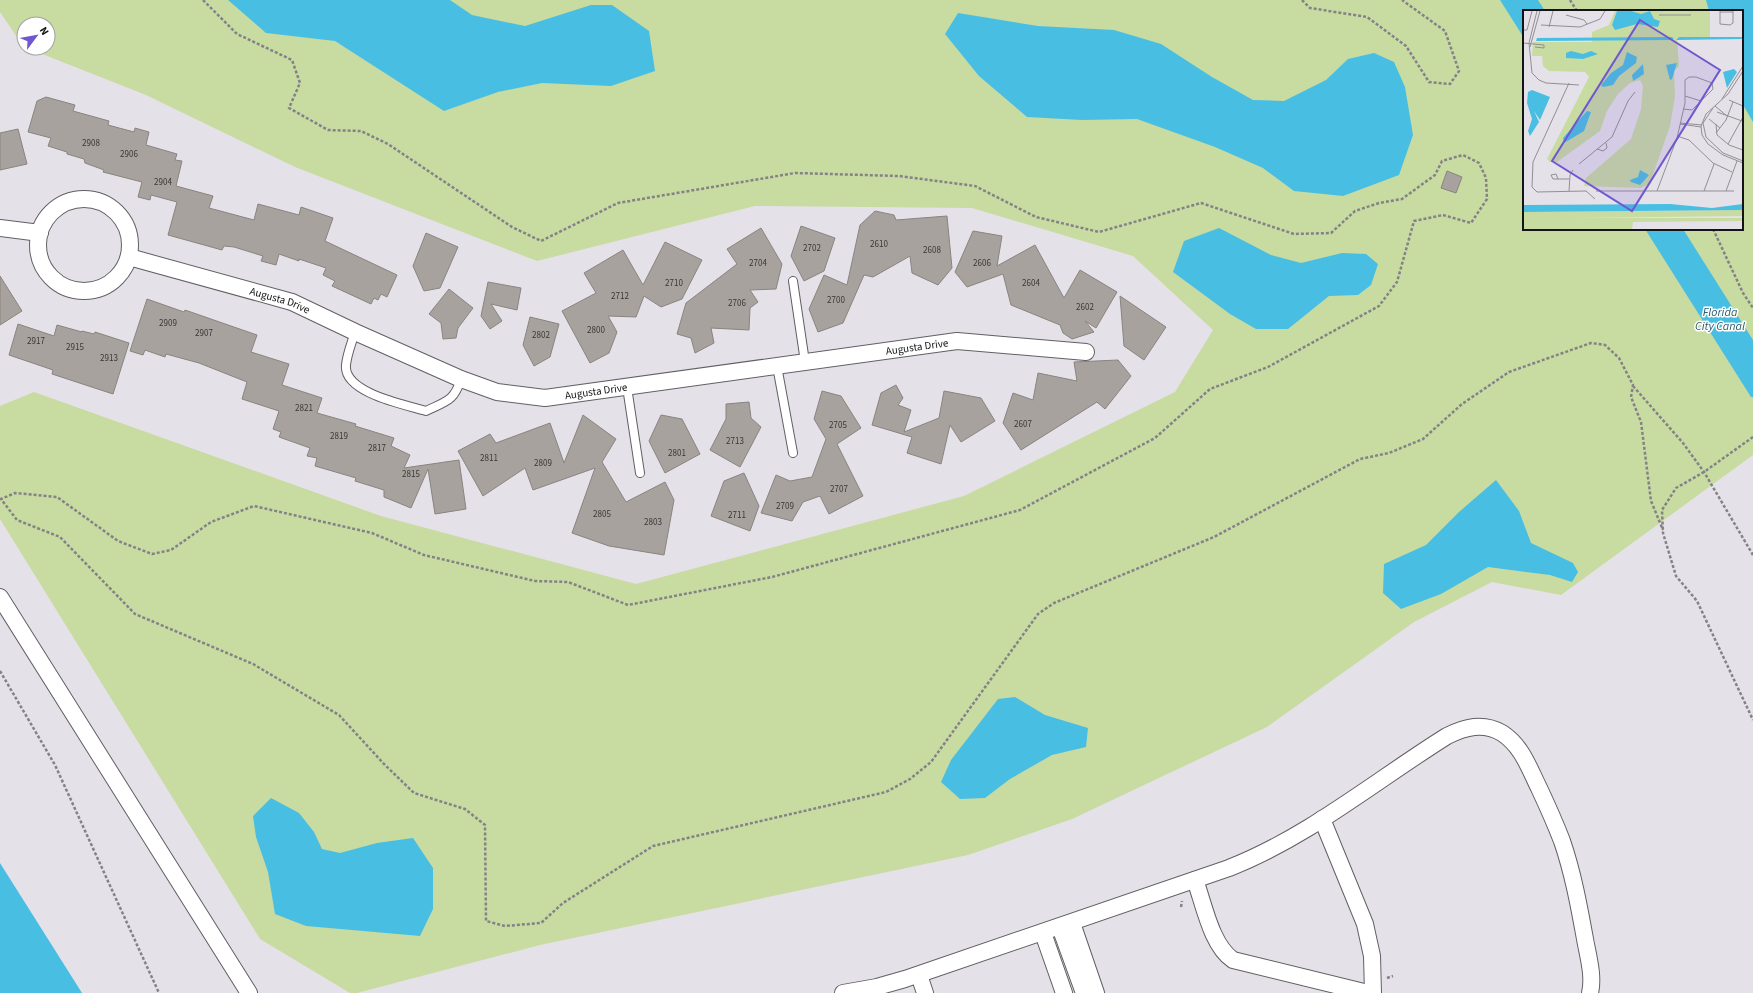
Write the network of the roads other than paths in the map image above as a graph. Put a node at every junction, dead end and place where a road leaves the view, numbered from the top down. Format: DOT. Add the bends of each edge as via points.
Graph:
graph roads {
  1 [pos="0,228"];
  2 [pos="40,232"];
  3 [pos="129,257"];
  4 [pos="794,281"];
  5 [pos="355,332"];
  6 [pos="1086,352"];
  7 [pos="805,362"];
  8 [pos="777,366"];
  9 [pos="461,379"];
  10 [pos="627,387"];
  11 [pos="793,453"];
  12 [pos="640,473"];
  13 [pos="0,597"];
  14 [pos="1322,819"];
  15 [pos="1195,880"];
  16 [pos="1066,925"];
  17 [pos="1043,933"];
  18 [pos="919,975"];
  19 [pos="249,993"];
  20 [pos="843,993"];
  21 [pos="925,993"];
  22 [pos="1064,993"];
  23 [pos="1084,993"];
  24 [pos="1096,993"];
  25 [pos="1368,993"];
  26 [pos="1373,993"];
  27 [pos="1590,993"];
  1 -- 2 [label="street"];
  2 -- 3 [label="street" via="47,218 58,207 69,202 89,199 104,203 117,213 126,226 130,241"];
  2 -- 3 [label="street" via="38,247 41,261 48,274 72,289 86,291 101,288 113,281 123,270"];
  3 -- 5 [label="street, Augusta Drive" via="292,302"];
  4 -- 7 [label="lane"];
  5 -- 9 [label="street, Augusta Drive"];
  5 -- 9 [label="lane" via="345,366 353,383 370,394 426,410 456,394"];
  6 -- 7 [label="street, Augusta Drive" via="957,341"];
  7 -- 8 [label="street, Augusta Drive"];
  8 -- 10 [label="street, Augusta Drive"];
  8 -- 11 [label="lane"];
  9 -- 10 [label="street, Augusta Drive" via="496,392 545,398"];
  10 -- 12 [label="lane"];
  13 -- 19 [label="street"];
  14 -- 15 [label="street" via="1261,855"];
  14 -- 26 [label="street" via="1365,924 1372,956"];
  14 -- 27 [label="street" via="1458,731 1469,727 1481,727 1502,734 1519,748 1562,840 1591,974"];
  15 -- 16 [label="street"];
  15 -- 25 [label="street" via="1217,941 1224,954 1233,960"];
  16 -- 17 [label="street"];
  16 -- 23 [label="street"];
  16 -- 24 [label="street"];
  17 -- 18 [label="street"];
  17 -- 22 [label="street"];
  18 -- 20 [label="street" via="892,984"];
  18 -- 21 [label="street"];
}
